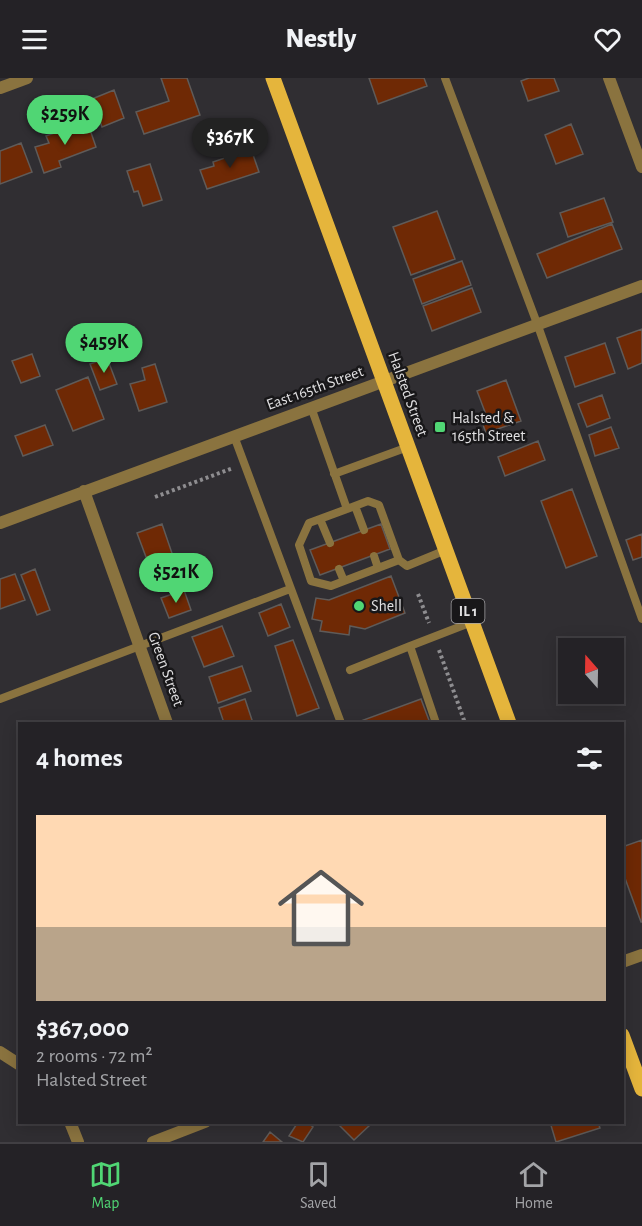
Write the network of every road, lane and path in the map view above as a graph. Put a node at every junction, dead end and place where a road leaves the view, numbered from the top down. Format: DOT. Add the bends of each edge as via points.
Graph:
graph roads {
  1 [pos="27,78"];
  2 [pos="273,78"];
  3 [pos="445,78"];
  4 [pos="609,78"];
  5 [pos="0,88"];
  6 [pos="642,167"];
  7 [pos="642,286"];
  8 [pos="538,326"];
  9 [pos="384,380"];
  10 [pos="311,407"];
  11 [pos="234,436"];
  12 [pos="408,447"];
  13 [pos="240,465"];
  14 [pos="334,474"];
  15 [pos="84,491"];
  16 [pos="155,496"];
  17 [pos="351,507"];
  18 [pos="320,519"];
  19 [pos="0,523"];
  20 [pos="364,530"];
  21 [pos="330,543"];
  22 [pos="446,550"];
  23 [pos="374,556"];
  24 [pos="399,561"];
  25 [pos="378,568"];
  26 [pos="339,569"];
  27 [pos="344,581"];
  28 [pos="290,589"];
  29 [pos="418,594"];
  30 [pos="642,619"];
  31 [pos="472,622"];
  32 [pos="430,626"];
  33 [pos="437,645"];
  34 [pos="140,646"];
  35 [pos="410,646"];
  36 [pos="350,670"];
  37 [pos="0,699"];
  38 [pos="167,722"];
  39 [pos="341,722"];
  40 [pos="436,722"];
  41 [pos="465,722"];
  42 [pos="509,722"];
  43 [pos="642,955"];
  44 [pos="624,961"];
  45 [pos="624,1040"];
  46 [pos="0,1052"];
  47 [pos="18,1064"];
  48 [pos="642,1089"];
  49 [pos="71,1124"];
  50 [pos="202,1124"];
  51 [pos="182,1137"];
  52 [pos="78,1142"];
  53 [pos="153,1142"];
  1 -- 5 [label="street"];
  2 -- 9 [label="main road, Halsted Street / IL 1"];
  3 -- 8 [label="lane"];
  4 -- 6 [label="street"];
  7 -- 8 [label="street, East 165th Street"];
  8 -- 9 [label="street, East 165th Street"];
  8 -- 30 [label="lane"];
  9 -- 10 [label="street, East 165th Street"];
  9 -- 12 [label="main road, Halsted Street / IL 1"];
  10 -- 11 [label="street, East 165th Street"];
  10 -- 14 [label="lane"];
  11 -- 15 [label="street, East 165th Street"];
  11 -- 28 [label="lane"];
  12 -- 14 [label="lane"];
  12 -- 22 [label="main road, Halsted Street / IL 1"];
  13 -- 16 [label="path"];
  14 -- 17 [label="lane"];
  15 -- 19 [label="street, East 165th Street"];
  15 -- 34 [label="street, Green Street"];
  17 -- 18 [label="lane"];
  17 -- 20 [label="lane"];
  17 -- 24 [label="lane" via="368,501 379,505"];
  18 -- 21 [label="lane"];
  18 -- 27 [label="lane" via="309,523 299,545 311,581 331,586"];
  22 -- 24 [label="lane" via="407,566"];
  22 -- 31 [label="main road, Halsted Street / IL 1"];
  23 -- 25 [label="lane"];
  24 -- 25 [label="lane"];
  25 -- 27 [label="lane"];
  26 -- 27 [label="lane"];
  28 -- 34 [label="lane"];
  28 -- 39 [label="lane"];
  29 -- 32 [label="path"];
  31 -- 35 [label="lane"];
  31 -- 42 [label="main road, Halsted Street / IL 1"];
  33 -- 41 [label="path"];
  34 -- 37 [label="lane"];
  34 -- 38 [label="street, Green Street"];
  35 -- 36 [label="lane"];
  35 -- 40 [label="lane"];
  43 -- 44 [label="street"];
  45 -- 48 [label="main road"];
  46 -- 47 [label="street"];
  49 -- 52 [label="street"];
  50 -- 51 [label="street"];
  51 -- 53 [label="street"];
}
